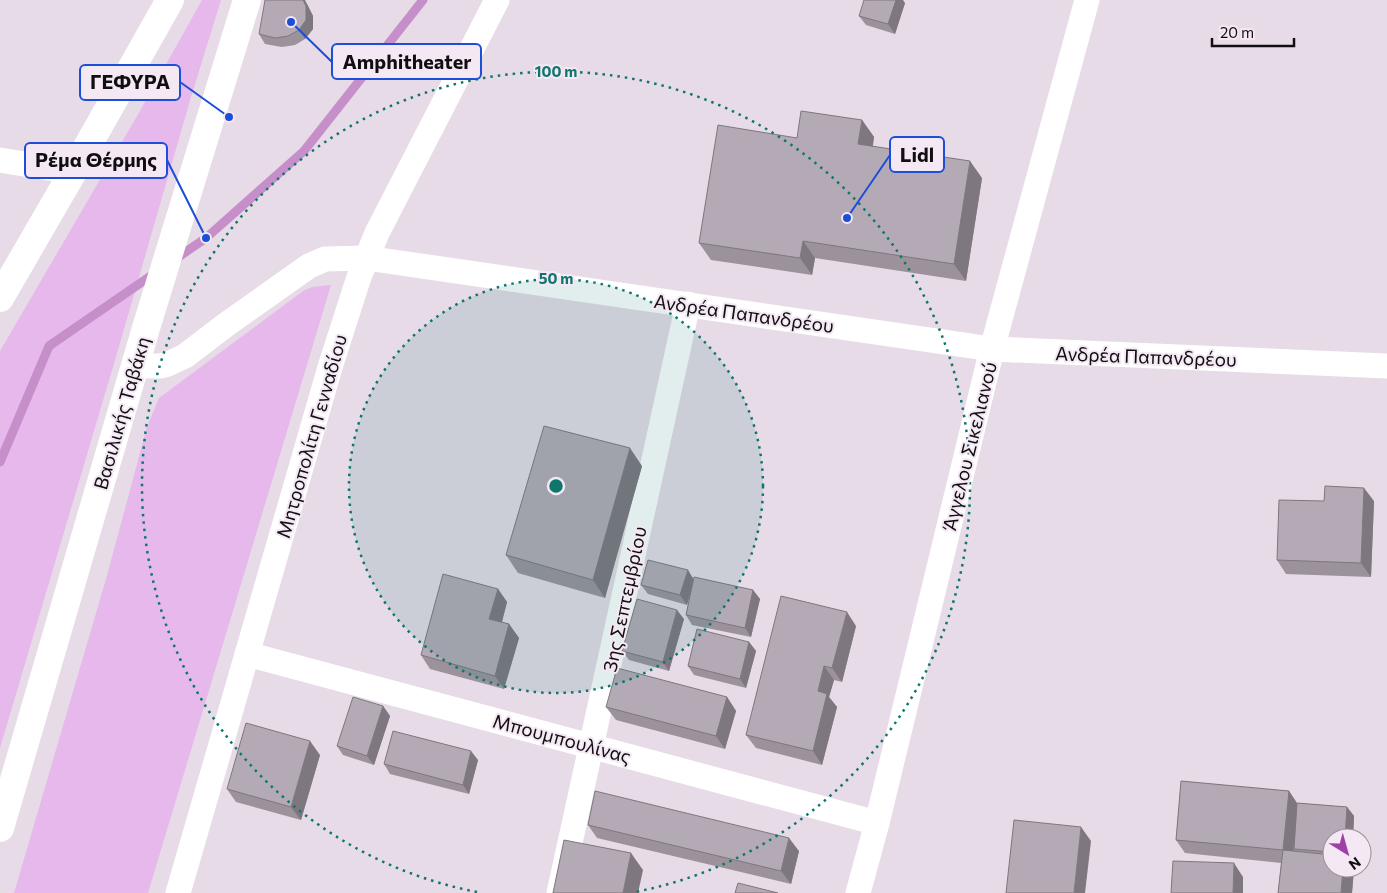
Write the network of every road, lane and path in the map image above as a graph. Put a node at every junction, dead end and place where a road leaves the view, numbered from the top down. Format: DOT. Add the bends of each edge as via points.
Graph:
graph roads {
  1 [pos="170,0"];
  2 [pos="248,0"];
  3 [pos="497,0"];
  4 [pos="1086,0"];
  5 [pos="0,160"];
  6 [pos="74,172"];
  7 [pos="366,258"];
  8 [pos="0,298"];
  9 [pos="688,304"];
  10 [pos="992,349"];
  11 [pos="135,366"];
  12 [pos="1387,366"];
  13 [pos="247,654"];
  14 [pos="592,746"];
  15 [pos="877,823"];
  16 [pos="0,828"];
  17 [pos="178,893"];
  18 [pos="559,893"];
  19 [pos="858,893"];
  1 -- 6 [label="main road"];
  2 -- 11 [label="main road, Βασιλικής Ταβάκη"];
  3 -- 7 [label="street, Μητροπολίτη Γενναδίου"];
  4 -- 10 [label="street, Άγγελου Σικελιανού"];
  5 -- 6 [label="street"];
  6 -- 8 [label="main road"];
  7 -- 9 [label="street, Ανδρέα Παπανδρέου"];
  7 -- 11 [label="street, Ανδρέα Παπανδρέου" via="325,259 309,266 185,356 160,366"];
  7 -- 13 [label="street, Μητροπολίτη Γενναδίου"];
  9 -- 10 [label="street, Ανδρέα Παπανδρέου"];
  9 -- 14 [label="street, 3ης Σεπτεμβρίου"];
  10 -- 12 [label="street, Ανδρέα Παπανδρέου"];
  10 -- 15 [label="street, Άγγελου Σικελιανού"];
  11 -- 16 [label="main road, Βασιλικής Ταβάκη"];
  13 -- 14 [label="street, Μπουμπουλίνας"];
  13 -- 17 [label="street, Μητροπολίτη Γενναδίου"];
  14 -- 15 [label="street, Μπουμπουλίνας"];
  14 -- 18 [label="street, 3ης Σεπτεμβρίου"];
  15 -- 19 [label="street, Άγγελου Σικελιανού"];
}
